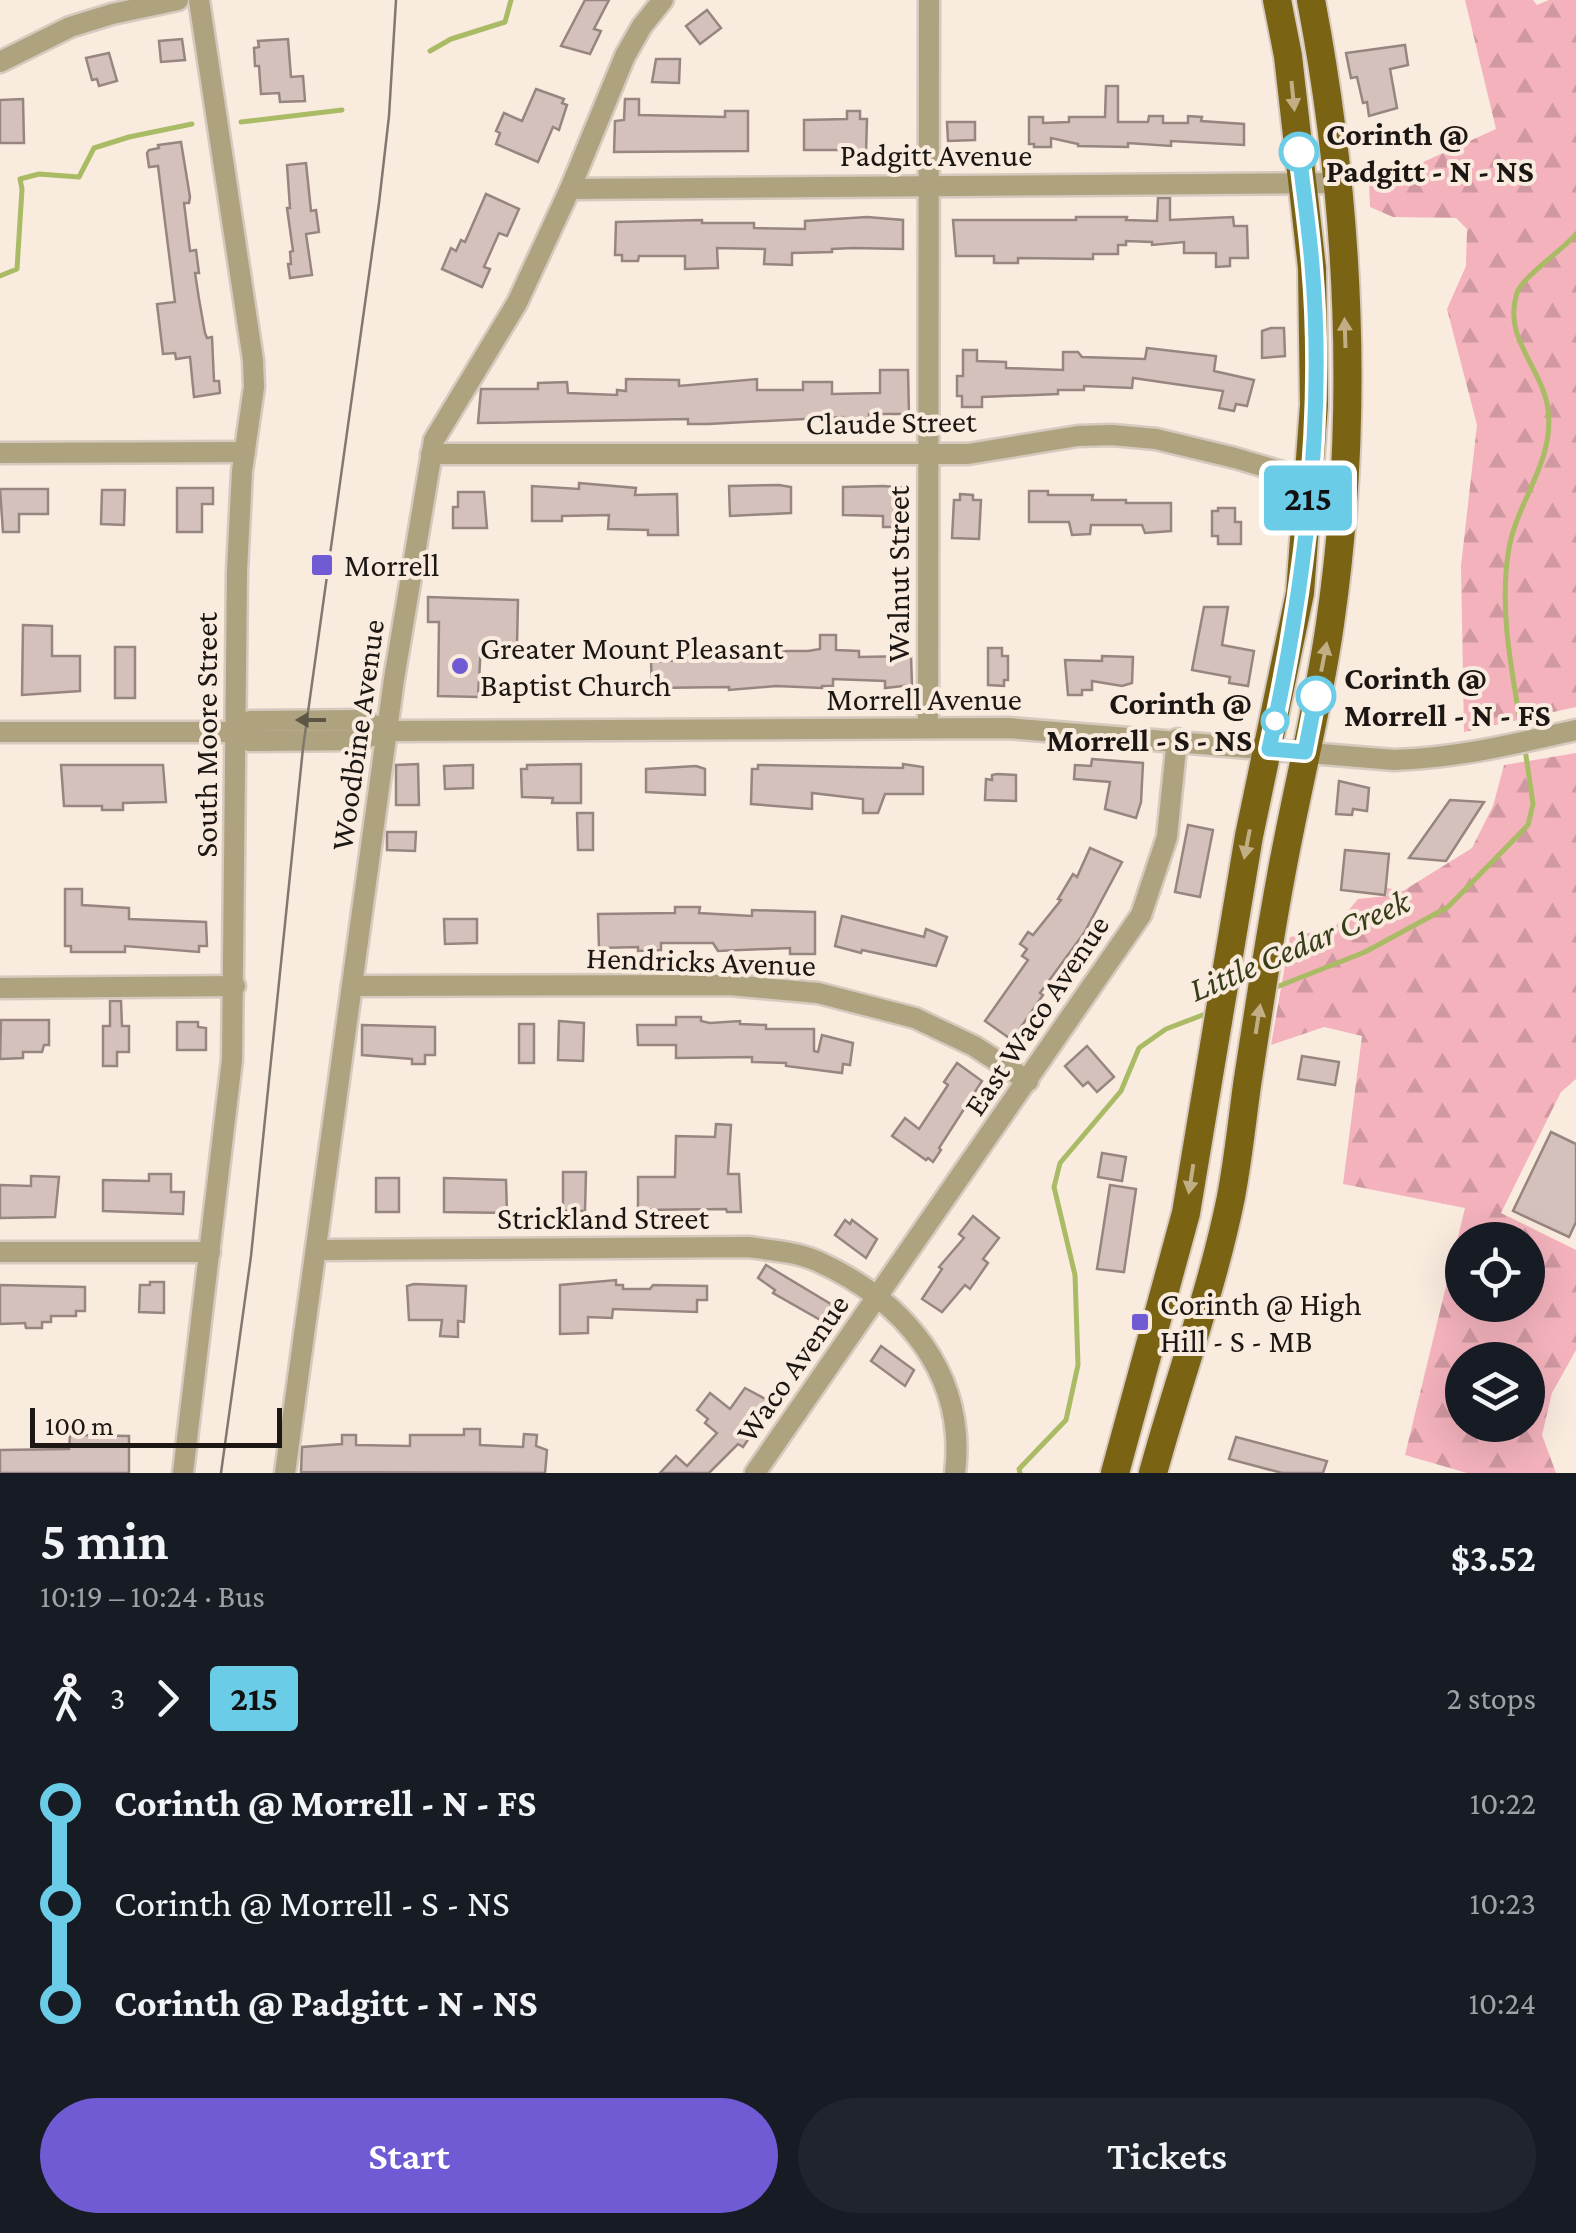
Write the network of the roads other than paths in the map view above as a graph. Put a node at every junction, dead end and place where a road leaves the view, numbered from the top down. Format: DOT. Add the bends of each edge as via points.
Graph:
graph roads {
  1 [pos="178,0"];
  2 [pos="200,0"];
  3 [pos="663,0"];
  4 [pos="929,0"];
  5 [pos="1276,0"];
  6 [pos="1311,0"];
  7 [pos="0,62"];
  8 [pos="1302,184"];
  9 [pos="1338,184"];
  10 [pos="928,185"];
  11 [pos="570,189"];
  12 [pos="1314,406"];
  13 [pos="1346,407"];
  14 [pos="245,452"];
  15 [pos="0,453"];
  16 [pos="431,454"];
  17 [pos="928,454"];
  18 [pos="1310,481"];
  19 [pos="1344,490"];
  20 [pos="928,728"];
  21 [pos="1576,730"];
  22 [pos="388,731"];
  23 [pos="0,732"];
  24 [pos="236,732"];
  25 [pos="1177,740"];
  26 [pos="1269,749"];
  27 [pos="1305,752"];
  28 [pos="235,986"];
  29 [pos="352,986"];
  30 [pos="0,988"];
  31 [pos="1028,1081"];
  32 [pos="1202,1114"];
  33 [pos="1244,1122"];
  34 [pos="316,1250"];
  35 [pos="0,1252"];
  36 [pos="210,1252"];
  37 [pos="878,1297"];
  38 [pos="1136,1394"];
  39 [pos="1171,1406"];
  40 [pos="183,1473"];
  41 [pos="285,1473"];
  42 [pos="755,1473"];
  43 [pos="955,1473"];
  44 [pos="1115,1473"];
  45 [pos="1153,1473"];
  1 -- 7 [label="street" via="70,26"];
  2 -- 14 [label="street, South Moore Street" via="253,360"];
  3 -- 11 [label="street, Woodbine Avenue" via="625,56"];
  4 -- 10 [label="street, Walnut Street"];
  5 -- 8 [label="main road, one-way"];
  6 -- 9 [label="main road"];
  8 -- 9 [label="street, Padgitt Avenue"];
  8 -- 10 [label="street, Padgitt Avenue"];
  8 -- 12 [label="main road" via="1312,268"];
  13 -- 9 [label="main road, one-way"];
  10 -- 11 [label="street, Padgitt Avenue"];
  10 -- 17 [label="street, Walnut Street"];
  11 -- 16 [label="street, Woodbine Avenue" via="517,303 445,419"];
  12 -- 13 [label="main road"];
  12 -- 18 [label="main road"];
  13 -- 19 [label="main road"];
  14 -- 15 [label="street"];
  14 -- 24 [label="street, South Moore Street" via="236,571"];
  16 -- 17 [label="street, Claude Street"];
  16 -- 22 [label="street, Woodbine Avenue"];
  17 -- 18 [label="street, Claude Street" via="1112,435 1156,439"];
  17 -- 20 [label="street, Walnut Street"];
  18 -- 19 [label="street, Claude Street"];
  18 -- 26 [label="main road" via="1300,592"];
  27 -- 19 [label="main road, one-way" via="1330,628"];
  20 -- 22 [label="street, Morrell Avenue"];
  20 -- 25 [label="street, Morrell Avenue"];
  21 -- 27 [label="street, Morrell Avenue" via="1440,758"];
  22 -- 24 [label="street, Morrell Avenue" via="362,720 250,720"];
  22 -- 29 [label="street, Woodbine Avenue"];
  23 -- 24 [label="street, Morrell Avenue"];
  24 -- 28 [label="street, South Moore Street"];
  25 -- 26 [label="street, Morrell Avenue"];
  25 -- 31 [label="street, East Waco Avenue" via="1167,838 1141,915"];
  26 -- 27 [label="street, Morrell Avenue"];
  26 -- 32 [label="main road, one-way"];
  33 -- 27 [label="main road, one-way"];
  28 -- 30 [label="street"];
  28 -- 36 [label="street, South Moore Street"];
  29 -- 31 [label="street, Hendricks Avenue" via="803,991 915,1018"];
  29 -- 34 [label="street, Woodbine Avenue"];
  31 -- 37 [label="street, East Waco Avenue"];
  32 -- 33 [label="main road"];
  32 -- 38 [label="main road, one-way" via="1176,1257"];
  33 -- 39 [label="main road" via="1214,1268"];
  34 -- 37 [label="street, Strickland Street" via="748,1247 815,1260"];
  34 -- 41 [label="street, Woodbine Avenue"];
  35 -- 36 [label="street"];
  36 -- 40 [label="street, South Moore Street"];
  37 -- 42 [label="street, Waco Avenue"];
  37 -- 43 [label="street, Strickland Street" via="920,1338 942,1376 956,1434"];
  38 -- 39 [label="main road"];
  38 -- 44 [label="main road"];
  39 -- 45 [label="main road"];
}
